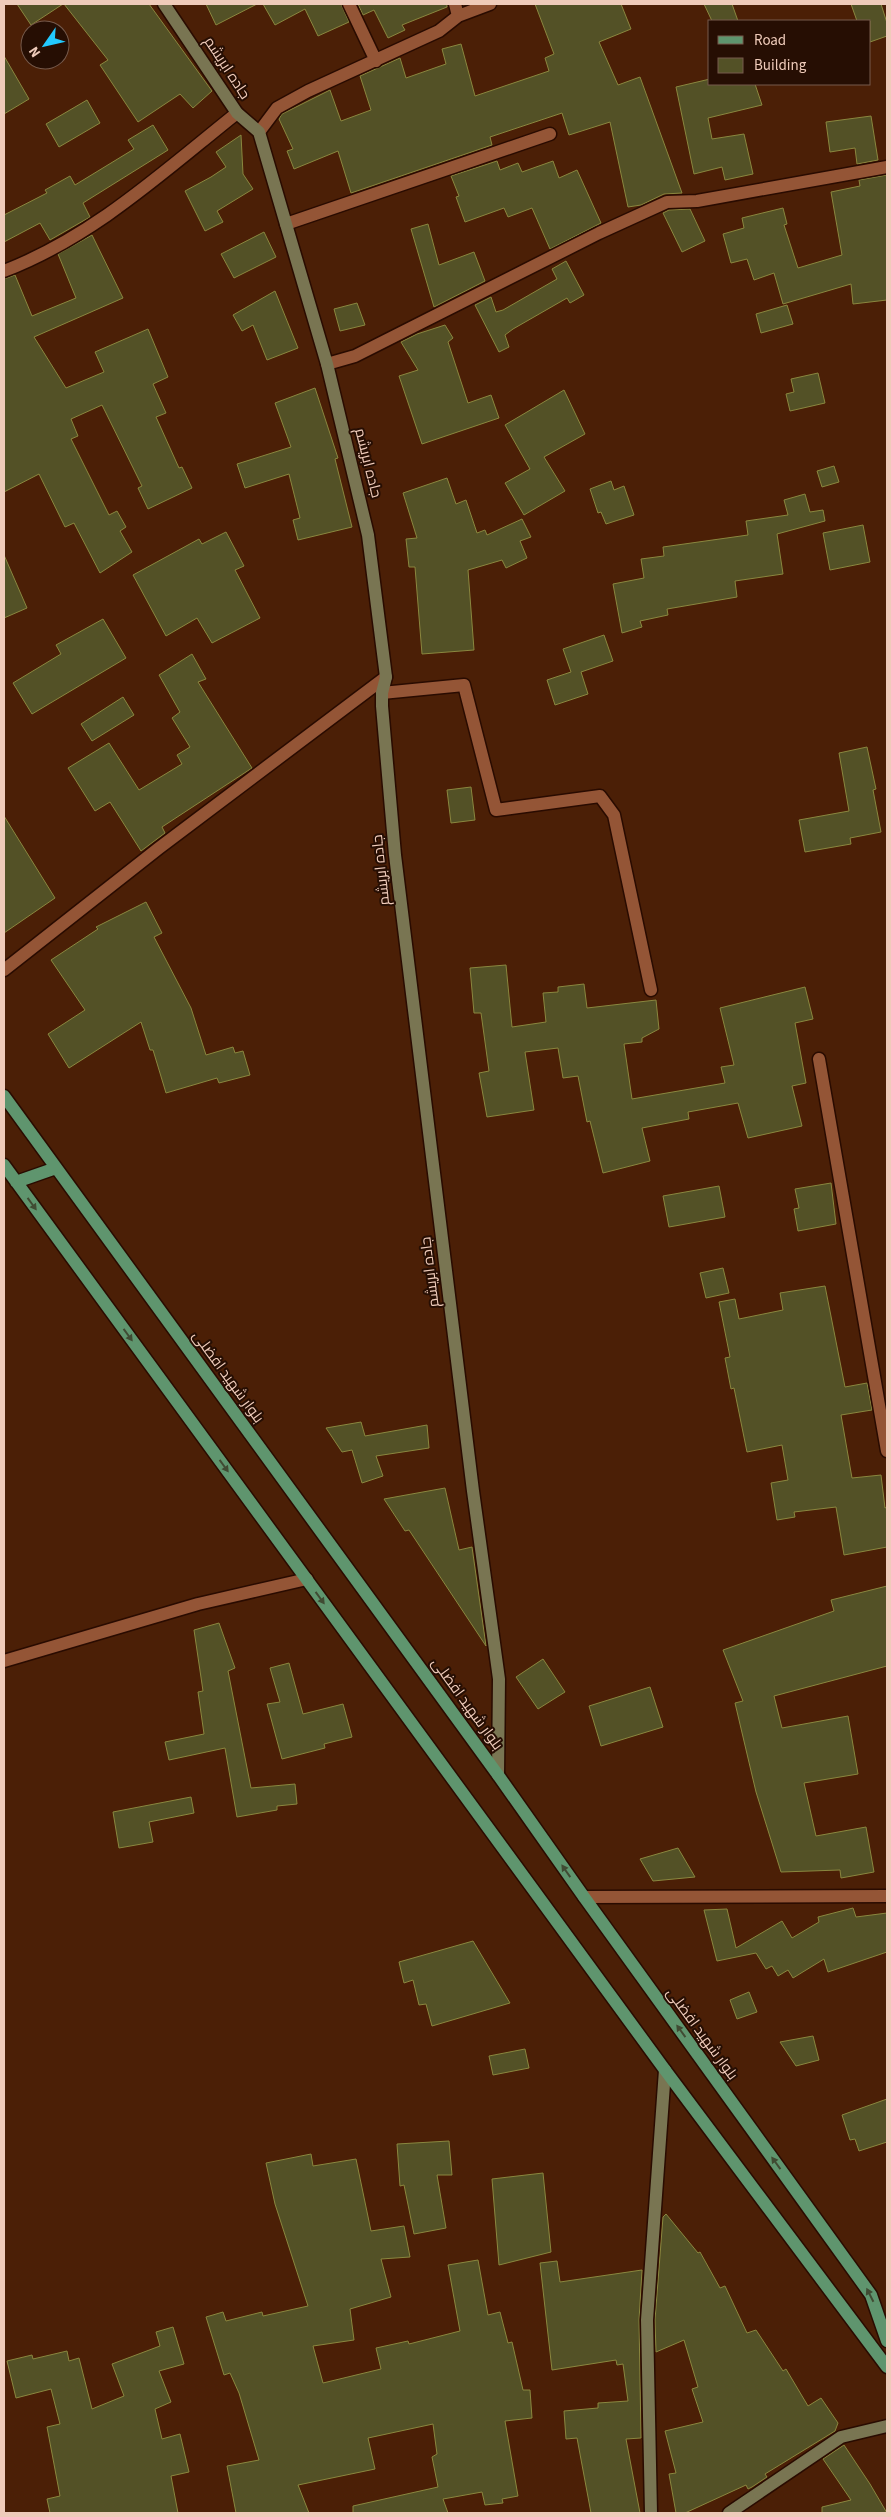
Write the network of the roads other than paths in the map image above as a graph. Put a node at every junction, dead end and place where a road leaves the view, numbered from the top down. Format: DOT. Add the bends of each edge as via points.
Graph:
graph roads {
  1 [pos="164,4"];
  2 [pos="349,4"];
  3 [pos="490,4"];
  4 [pos="457,10"];
  5 [pos="376,61"];
  6 [pos="237,113"];
  7 [pos="259,132"];
  8 [pos="550,134"];
  9 [pos="886,165"];
  10 [pos="286,224"];
  11 [pos="4,271"];
  12 [pos="327,364"];
  13 [pos="386,677"];
  14 [pos="382,693"];
  15 [pos="4,970"];
  16 [pos="651,990"];
  17 [pos="819,1059"];
  18 [pos="4,1096"];
  19 [pos="4,1165"];
  20 [pos="56,1168"];
  21 [pos="16,1182"];
  22 [pos="887,1451"];
  23 [pos="307,1580"];
  24 [pos="4,1660"];
  25 [pos="498,1775"];
  26 [pos="887,1896"];
  27 [pos="584,1898"];
  28 [pos="665,2070"];
  29 [pos="887,2341"];
  30 [pos="887,2367"];
  31 [pos="887,2426"];
  32 [pos="651,2513"];
  33 [pos="729,2513"];
  1 -- 6 [label="main road, جاده ابریشم"];
  2 -- 5 [label="street"];
  3 -- 4 [label="street"];
  4 -- 5 [label="street" via="439,31"];
  5 -- 7 [label="street" via="277,108"];
  6 -- 7 [label="main road, جاده ابریشم"];
  6 -- 11 [label="street" via="165,174 86,230 33,260"];
  7 -- 10 [label="main road, جاده ابریشم"];
  8 -- 10 [label="street"];
  9 -- 12 [label="street" via="697,201 667,202 355,356"];
  10 -- 12 [label="main road, جاده ابریشم"];
  12 -- 13 [label="main road, جاده ابریشم" via="368,535"];
  13 -- 14 [label="main road, جاده ابریشم"];
  13 -- 15 [label="street"];
  14 -- 16 [label="street" via="464,685 496,810 600,796 614,816"];
  14 -- 25 [label="main road, جاده ابریشم" via="395,855 473,1491 500,1679"];
  17 -- 22 [label="street"];
  18 -- 20 [label="main road, بلوار شهید افضلی"];
  19 -- 21 [label="main road"];
  20 -- 21 [label="main road"];
  20 -- 25 [label="main road, بلوار شهید افضلی"];
  21 -- 23 [label="main road, one-way"];
  23 -- 24 [label="street" via="198,1604"];
  23 -- 28 [label="main road, one-way"];
  27 -- 25 [label="main road, بلوار شهید افضلی, one-way"];
  26 -- 27 [label="street"];
  29 -- 27 [label="main road, بلوار شهید افضلی, one-way" via="872,2295"];
  28 -- 30 [label="main road"];
  28 -- 32 [label="main road" via="647,2320"];
  31 -- 33 [label="main road" via="841,2438"];
}
